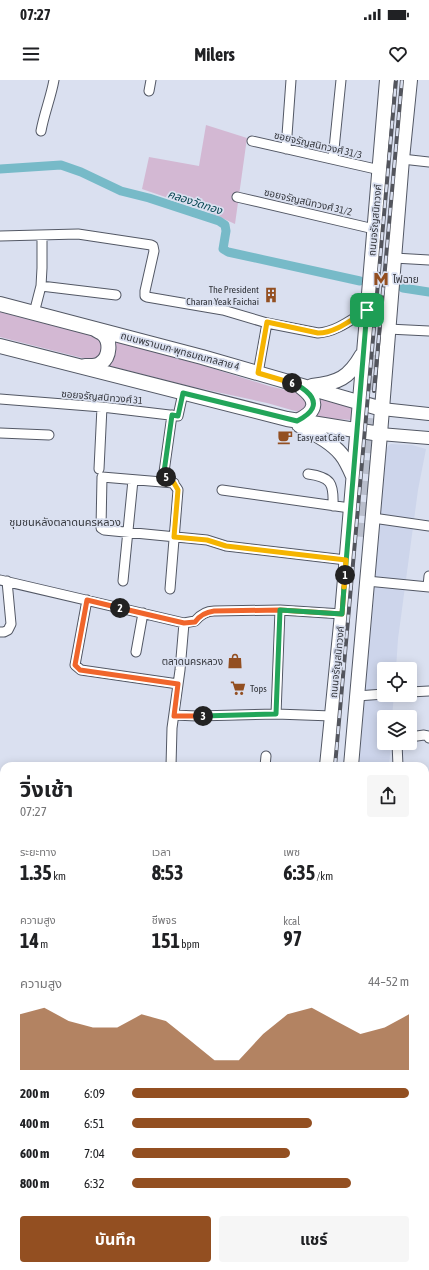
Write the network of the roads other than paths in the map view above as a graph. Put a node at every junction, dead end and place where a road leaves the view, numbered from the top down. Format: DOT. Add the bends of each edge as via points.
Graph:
graph roads {
  1 [pos="54,80"];
  2 [pos="151,80"];
  3 [pos="291,80"];
  4 [pos="341,80"];
  5 [pos="387,80"];
  6 [pos="394,80"];
  7 [pos="404,80"];
  8 [pos="410,80"];
  9 [pos="149,91"];
  10 [pos="41,131"];
  11 [pos="252,141"];
  12 [pos="286,149"];
  13 [pos="333,159"];
  14 [pos="402,159"];
  15 [pos="429,162"];
  16 [pos="380,170"];
  17 [pos="237,197"];
  18 [pos="374,229"];
  19 [pos="0,236"];
  20 [pos="42,236"];
  21 [pos="394,258"];
  22 [pos="429,260"];
  23 [pos="41,286"];
  24 [pos="116,296"];
  25 [pos="0,304"];
  26 [pos="34,312"];
  27 [pos="374,313"];
  28 [pos="267,322"];
  29 [pos="92,328"];
  30 [pos="429,331"];
  31 [pos="388,333"];
  32 [pos="365,336"];
  33 [pos="0,346"];
  34 [pos="363,353"];
  35 [pos="80,366"];
  36 [pos="258,373"];
  37 [pos="301,386"];
  38 [pos="183,393"];
  39 [pos="0,399"];
  40 [pos="359,403"];
  41 [pos="102,407"];
  42 [pos="382,409"];
  43 [pos="429,414"];
  44 [pos="172,415"];
  45 [pos="294,420"];
  46 [pos="357,431"];
  47 [pos="0,433"];
  48 [pos="380,434"];
  49 [pos="49,435"];
  50 [pos="429,438"];
  51 [pos="99,469"];
  52 [pos="308,474"];
  53 [pos="353,476"];
  54 [pos="133,480"];
  55 [pos="174,483"];
  56 [pos="222,490"];
  57 [pos="333,506"];
  58 [pos="350,513"];
  59 [pos="372,520"];
  60 [pos="429,526"];
  61 [pos="127,532"];
  62 [pos="358,536"];
  63 [pos="174,537"];
  64 [pos="346,560"];
  65 [pos="429,576"];
  66 [pos="4,581"];
  67 [pos="123,581"];
  68 [pos="367,581"];
  69 [pos="428,586"];
  70 [pos="170,589"];
  71 [pos="87,600"];
  72 [pos="280,610"];
  73 [pos="143,613"];
  74 [pos="342,614"];
  75 [pos="184,623"];
  76 [pos="0,632"];
  77 [pos="136,652"];
  78 [pos="178,684"];
  79 [pos="429,691"];
  80 [pos="417,692"];
  81 [pos="377,695"];
  82 [pos="357,696"];
  83 [pos="276,714"];
  84 [pos="174,716"];
  85 [pos="332,716"];
  86 [pos="417,736"];
  87 [pos="429,738"];
  88 [pos="397,750"];
  89 [pos="266,756"];
  90 [pos="171,762"];
  91 [pos="265,762"];
  92 [pos="339,762"];
  93 [pos="339,762"];
  94 [pos="340,762"];
  95 [pos="398,762"];
  1 -- 10 [label="street"];
  2 -- 9 [label="street"];
  3 -- 12 [label="street"];
  4 -- 13 [label="street"];
  5 -- 16 [label="main road, ถนนจรัญสนิทวงศ์"];
  6 -- 27 [label="main road, ถนนจรัญสนิทวงศ์"];
  7 -- 27 [label="main road, ถนนจรัญสนิทวงศ์"];
  8 -- 14 [label="main road"];
  11 -- 12 [label="street, ซอยจรัญสนิทวงศ์ 31/3"];
  12 -- 13 [label="street, ซอยจรัญสนิทวงศ์ 31/3"];
  13 -- 16 [label="street, ซอยจรัญสนิทวงศ์ 31/3"];
  14 -- 15 [label="street"];
  14 -- 21 [label="main road"];
  16 -- 18 [label="main road, ถนนจรัญสนิทวงศ์"];
  17 -- 18 [label="street, ซอยจรัญสนิทวงศ์ 31/2"];
  18 -- 27 [label="main road, ถนนจรัญสนิทวงศ์"];
  19 -- 20 [label="street"];
  20 -- 23 [label="street"];
  20 -- 28 [label="street" via="78,234 151,245 154,251 145,291 147,298 223,310"];
  21 -- 22 [label="street"];
  21 -- 31 [label="main road"];
  23 -- 24 [label="street"];
  23 -- 26 [label="street"];
  25 -- 26 [label="main road, ถนนพรานนก-พุทธมณฑลสาย 4"];
  26 -- 29 [label="main road, ถนนพรานนก-พุทธมณฑลสาย 4"];
  27 -- 28 [label="street" via="326,333"];
  27 -- 32 [label="main road, ถนนจรัญสนิทวงศ์"];
  28 -- 36 [label="street"];
  29 -- 35 [label="main road" via="104,334 109,349 107,356 96,366"];
  29 -- 36 [label="main road, ถนนพรานนก-พุทธมณฑลสาย 4"];
  30 -- 31 [label="street"];
  31 -- 32 [label="main road" via="382,344 370,343"];
  31 -- 42 [label="main road"];
  32 -- 34 [label="main road, ถนนจรัญสนิทวงศ์"];
  33 -- 35 [label="main road"];
  34 -- 37 [label="main road" via="345,377 331,384"];
  34 -- 40 [label="main road, ถนนจรัญสนิทวงศ์"];
  35 -- 38 [label="main road"];
  36 -- 37 [label="main road, ถนนพรานนก-พุทธมณฑลสาย 4"];
  37 -- 40 [label="main road, ถนนพรานนก-พุทธมณฑลสาย 4"];
  37 -- 45 [label="main road" via="314,404 310,413"];
  38 -- 44 [label="street" via="178,416"];
  38 -- 45 [label="main road"];
  39 -- 41 [label="street, ซอยจรัญสนิทวงศ์ 31"];
  40 -- 42 [label="main road, ถนนพรานนก-พุทธมณฑลสาย 4"];
  40 -- 46 [label="main road, ถนนจรัญสนิทวงศ์"];
  41 -- 44 [label="street, ซอยจรัญสนิทวงศ์ 31"];
  41 -- 51 [label="street"];
  42 -- 43 [label="main road"];
  42 -- 48 [label="main road"];
  44 -- 55 [label="street" via="164,472"];
  45 -- 46 [label="main road"];
  45 -- 53 [label="main road" via="342,454"];
  46 -- 48 [label="main road"];
  46 -- 53 [label="main road, ถนนจรัญสนิทวงศ์"];
  47 -- 49 [label="street"];
  48 -- 50 [label="main road"];
  48 -- 59 [label="main road"];
  52 -- 57 [label="street" via="323,476 329,481 334,493"];
  53 -- 58 [label="main road, ถนนจรัญสนิทวงศ์"];
  54 -- 55 [label="street"];
  54 -- 61 [label="street"];
  54 -- 61 [label="street" via="102,477 101,528"];
  55 -- 63 [label="street" via="178,490"];
  56 -- 57 [label="street"];
  57 -- 58 [label="street"];
  58 -- 59 [label="main road" via="358,508 368,508"];
  58 -- 64 [label="main road, ถนนจรัญสนิทวงศ์"];
  59 -- 60 [label="street"];
  59 -- 68 [label="main road"];
  61 -- 63 [label="street"];
  61 -- 67 [label="street"];
  62 -- 92 [label="main road, ถนนจรัญสนิทวงศ์"];
  63 -- 64 [label="street" via="207,540 226,546"];
  63 -- 70 [label="street"];
  64 -- 74 [label="main road, ถนนจรัญสนิทวงศ์"];
  65 -- 69 [label="street"];
  66 -- 71 [label="street"];
  66 -- 76 [label="street" via="11,624 8,630"];
  68 -- 69 [label="street"];
  68 -- 82 [label="main road"];
  71 -- 73 [label="street"];
  71 -- 78 [label="street" via="75,665 77,668"];
  72 -- 74 [label="street"];
  72 -- 75 [label="street" via="208,611 200,615 195,622"];
  72 -- 83 [label="street"];
  73 -- 75 [label="street"];
  73 -- 77 [label="street"];
  74 -- 85 [label="main road, ถนนจรัญสนิทวงศ์"];
  75 -- 78 [label="street"];
  78 -- 84 [label="street"];
  79 -- 80 [label="street"];
  81 -- 82 [label="street"];
  82 -- 94 [label="main road"];
  83 -- 84 [label="street"];
  83 -- 85 [label="street"];
  84 -- 90 [label="street"];
  85 -- 93 [label="main road, ถนนจรัญสนิทวงศ์"];
  86 -- 87 [label="street" via="424,735"];
  88 -- 95 [label="street"];
  89 -- 91 [label="street"];
}
